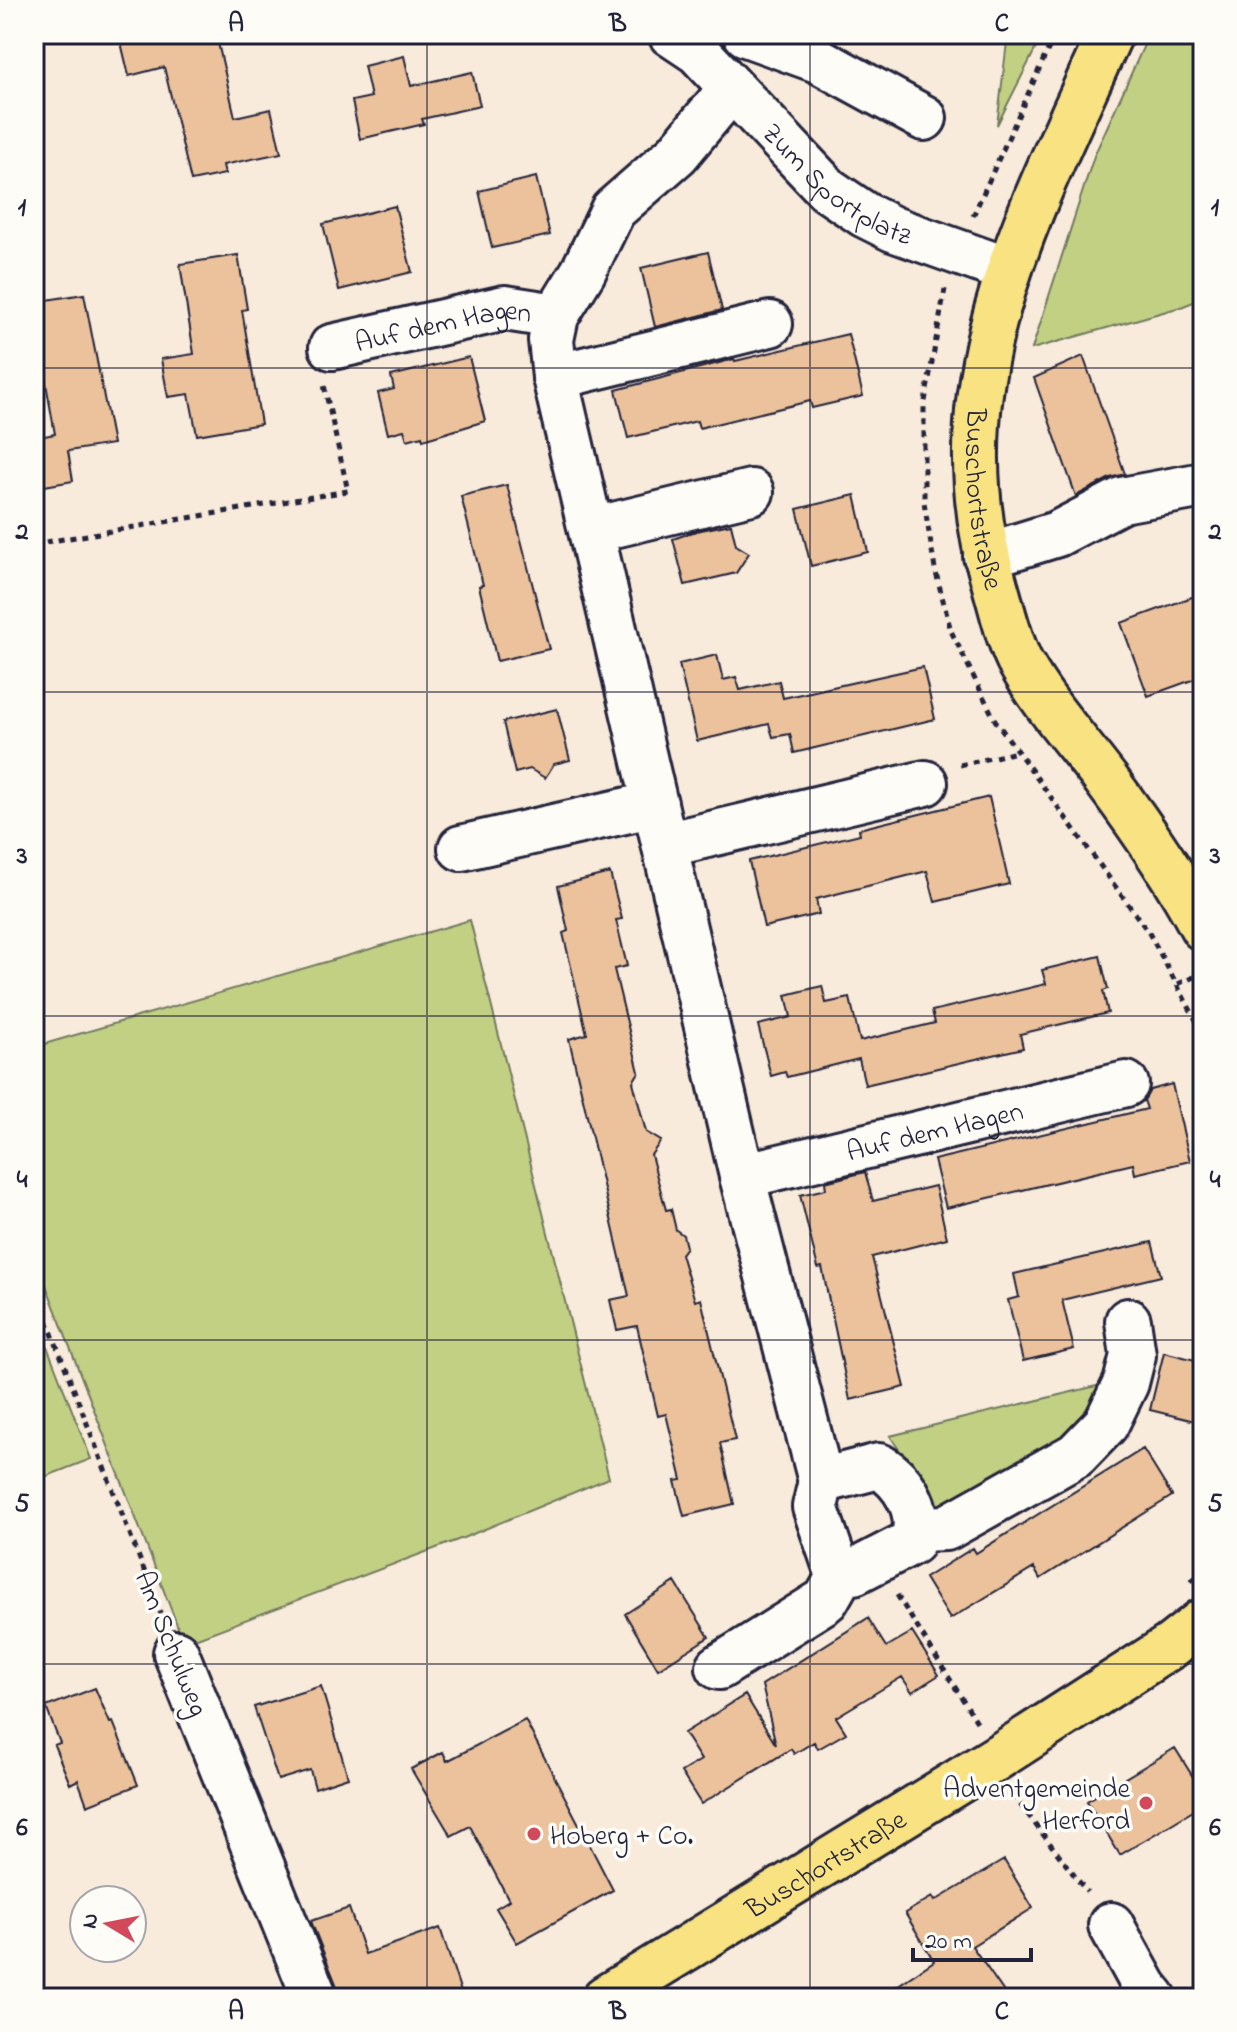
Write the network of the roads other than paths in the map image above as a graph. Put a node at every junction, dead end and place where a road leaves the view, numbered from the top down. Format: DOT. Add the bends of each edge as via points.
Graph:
graph roads {
  1 [pos="740,34"];
  2 [pos="746,34"];
  3 [pos="1110,34"];
  4 [pos="685,43"];
  5 [pos="731,89"];
  6 [pos="924,118"];
  7 [pos="1008,270"];
  8 [pos="556,316"];
  9 [pos="770,324"];
  10 [pos="332,347"];
  11 [pos="555,377"];
  12 [pos="1203,485"];
  13 [pos="751,492"];
  14 [pos="593,530"];
  15 [pos="986,556"];
  16 [pos="925,783"];
  17 [pos="660,825"];
  18 [pos="461,848"];
  19 [pos="1203,928"];
  20 [pos="1126,1084"];
  21 [pos="742,1176"];
  22 [pos="1128,1321"];
  23 [pos="821,1481"];
  24 [pos="918,1529"];
  25 [pos="859,1566"];
  26 [pos="1203,1621"];
  27 [pos="176,1653"];
  28 [pos="719,1667"];
  29 [pos="1111,1925"];
  30 [pos="315,1998"];
  31 [pos="605,1998"];
  32 [pos="1154,1998"];
  1 -- 4 [label="street, Zum Sportplatz"];
  2 -- 6 [label="street" via="818,60"];
  3 -- 7 [label="main road, Buschortstraße"];
  4 -- 5 [label="street, Zum Sportplatz"];
  5 -- 7 [label="street, Zum Sportplatz" via="828,190 865,215"];
  5 -- 8 [label="street, Auf dem Hagen" via="677,154 613,210"];
  7 -- 15 [label="main road, Buschortstraße" via="981,375 974,441"];
  8 -- 10 [label="street, Auf dem Hagen" via="505,308"];
  8 -- 11 [label="street, Auf dem Hagen" via="551,340"];
  9 -- 11 [label="street"];
  11 -- 14 [label="street, Auf dem Hagen"];
  12 -- 15 [label="street" via="1122,500 1057,534"];
  13 -- 14 [label="street"];
  14 -- 17 [label="street, Auf dem Hagen"];
  15 -- 19 [label="main road, Buschortstraße" via="1020,662 1053,715 1182,888"];
  16 -- 17 [label="street"];
  17 -- 18 [label="street"];
  17 -- 21 [label="street, Auf dem Hagen"];
  20 -- 21 [label="street, Auf dem Hagen"];
  21 -- 23 [label="street, Auf dem Hagen"];
  22 -- 24 [label="street" via="1133,1355 1126,1383 1106,1424 1076,1455 946,1528"];
  23 -- 24 [label="street" via="879,1466 893,1474 916,1512"];
  23 -- 25 [label="street, Auf dem Hagen" via="815,1507 834,1562"];
  24 -- 25 [label="street" via="912,1542"];
  25 -- 28 [label="street" via="826,1600"];
  26 -- 31 [label="main road, Buschortstraße" via="995,1759"];
  27 -- 30 [label="street, Am Schulweg"];
  29 -- 32 [label="street"];
}
